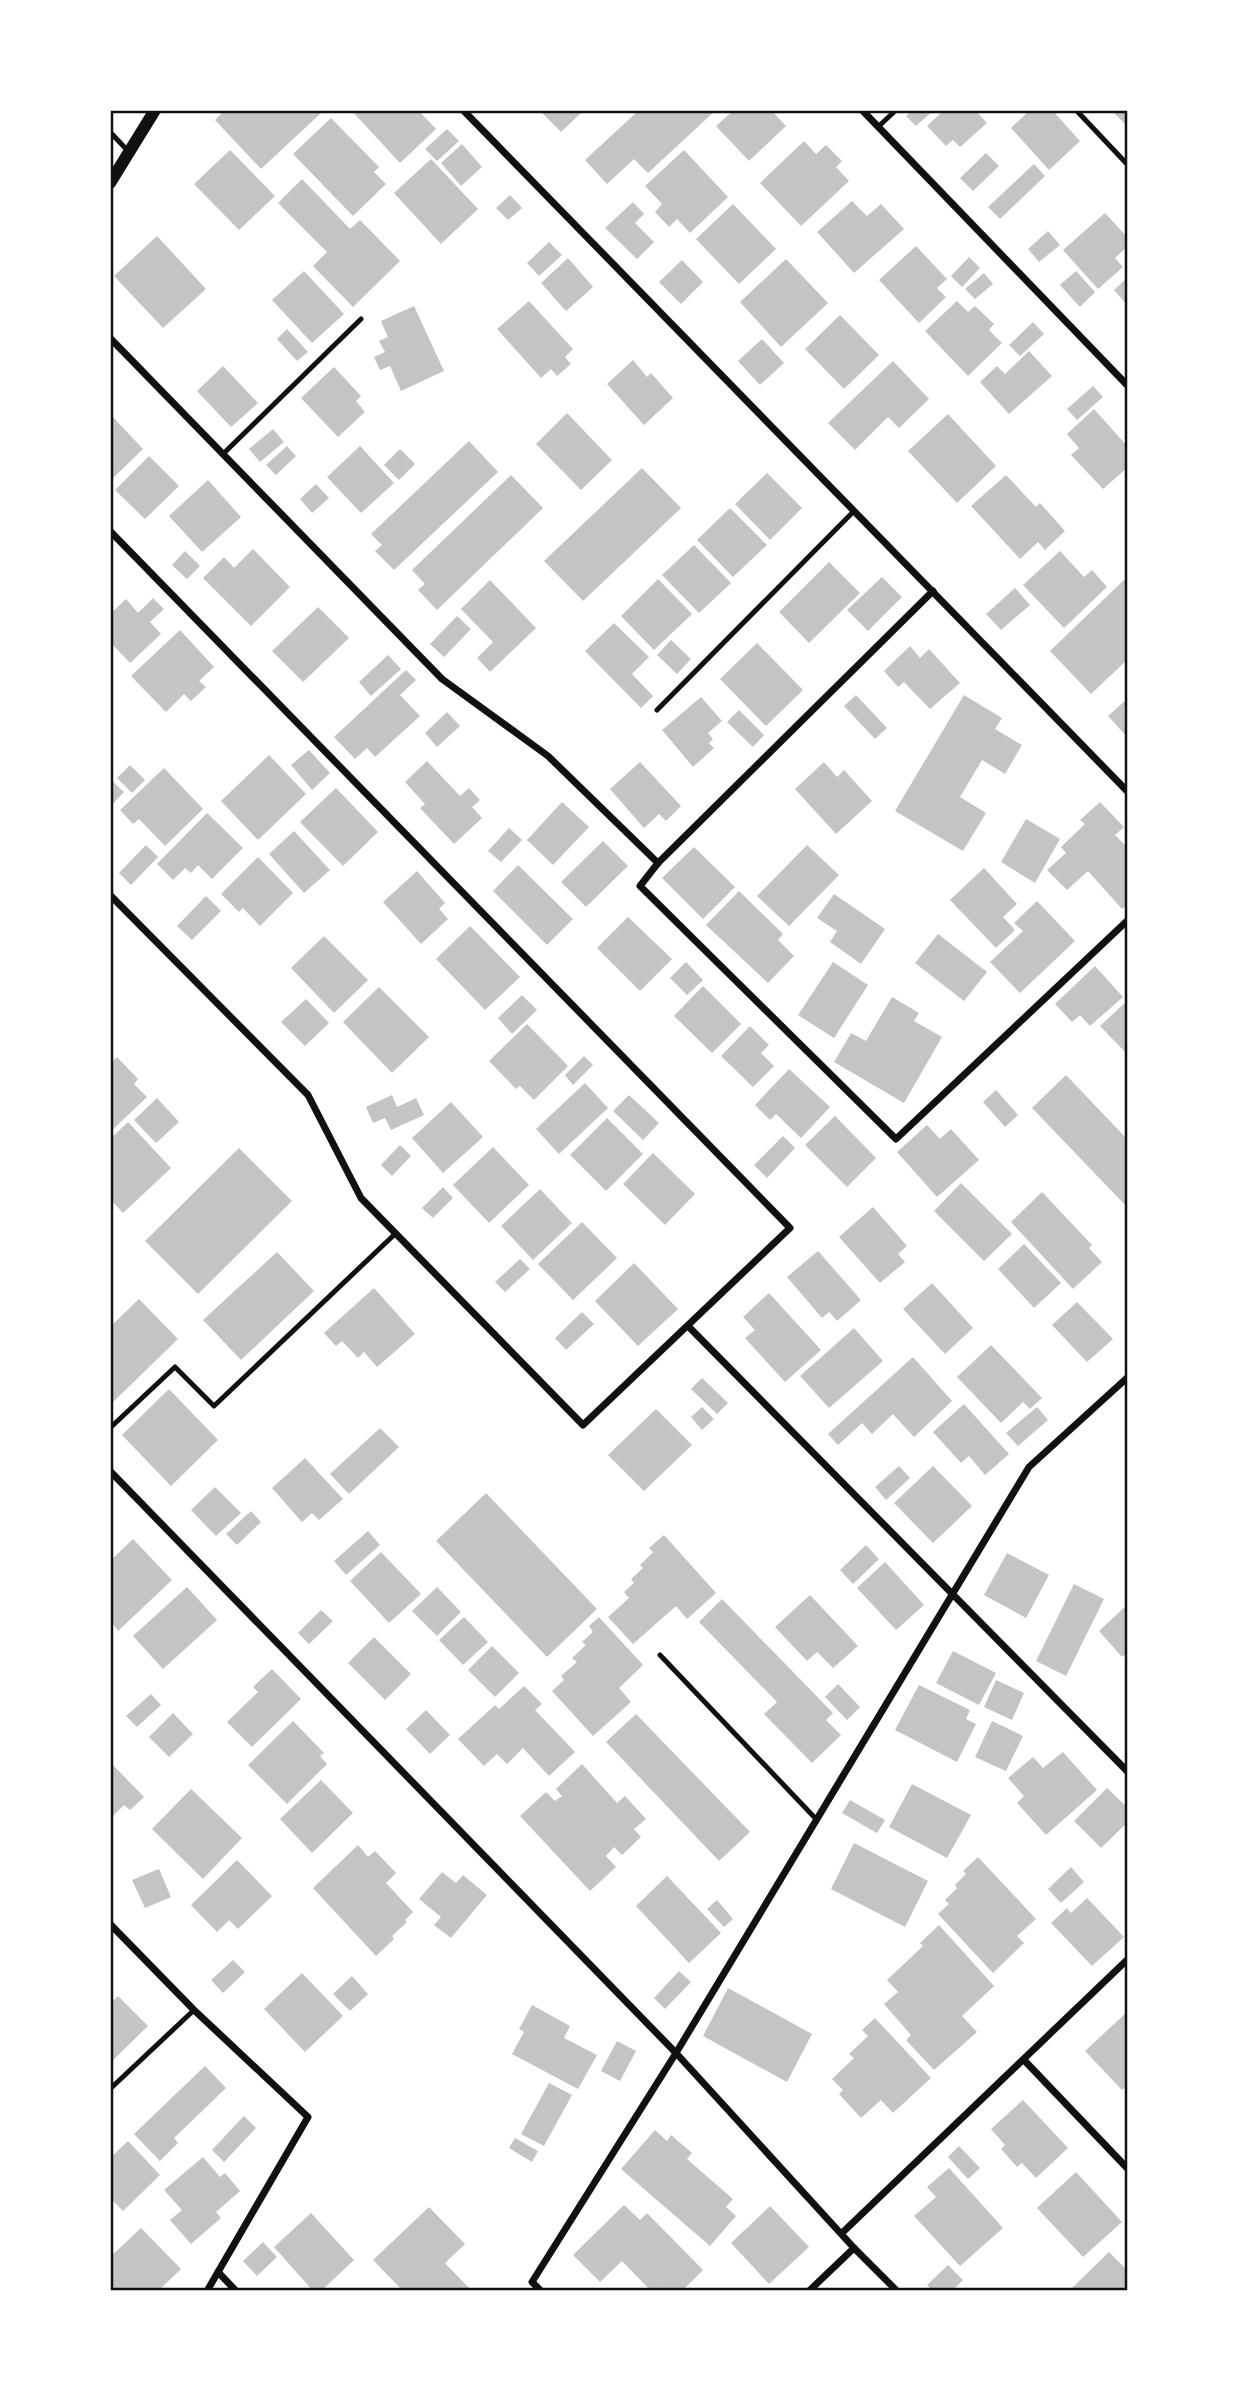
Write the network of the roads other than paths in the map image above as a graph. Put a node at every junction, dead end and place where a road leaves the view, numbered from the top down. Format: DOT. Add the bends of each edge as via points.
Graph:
graph roads {
  1 [pos="155,110"];
  2 [pos="463,110"];
  3 [pos="862,110"];
  4 [pos="896,110"];
  5 [pos="1076,110"];
  6 [pos="878,127"];
  7 [pos="110,132"];
  8 [pos="129,152"];
  9 [pos="1126,163"];
  10 [pos="110,183"];
  11 [pos="361,319"];
  12 [pos="110,338"];
  13 [pos="1128,386"];
  14 [pos="223,454"];
  15 [pos="855,511"];
  16 [pos="110,530"];
  17 [pos="933,592"];
  18 [pos="657,709"];
  19 [pos="1128,792"];
  20 [pos="658,863"];
  21 [pos="110,895"];
  22 [pos="1128,920"];
  23 [pos="397,1232"];
  24 [pos="688,1326"];
  25 [pos="1128,1377"];
  26 [pos="110,1428"];
  27 [pos="110,1471"];
  28 [pos="954,1594"];
  29 [pos="660,1655"];
  30 [pos="1128,1772"];
  31 [pos="817,1820"];
  32 [pos="110,1924"];
  33 [pos="1128,1959"];
  34 [pos="194,2010"];
  35 [pos="676,2053"];
  36 [pos="1024,2060"];
  37 [pos="110,2089"];
  38 [pos="1128,2169"];
  39 [pos="842,2233"];
  40 [pos="854,2248"];
  41 [pos="218,2272"];
  42 [pos="207,2291"];
  43 [pos="236,2291"];
  44 [pos="541,2291"];
  45 [pos="810,2291"];
  46 [pos="897,2291"];
  1 -- 8 [label="street"];
  2 -- 15 [label="street"];
  3 -- 6 [label="street"];
  4 -- 6 [label="lane"];
  5 -- 9 [label="lane"];
  6 -- 13 [label="street"];
  7 -- 8 [label="lane"];
  8 -- 10 [label="street"];
  11 -- 14 [label="lane"];
  12 -- 14 [label="street"];
  14 -- 20 [label="street" via="442,679 548,756"];
  15 -- 17 [label="street"];
  15 -- 18 [label="lane"];
  16 -- 24 [label="street" via="790,1228"];
  17 -- 19 [label="street"];
  17 -- 20 [label="street"];
  20 -- 22 [label="street" via="640,886 896,1139"];
  21 -- 23 [label="street" via="307,1095 361,1198"];
  23 -- 24 [label="street" via="583,1425"];
  23 -- 26 [label="lane" via="214,1406 175,1367"];
  24 -- 28 [label="street"];
  25 -- 28 [label="street" via="1030,1467"];
  27 -- 35 [label="street"];
  28 -- 30 [label="street"];
  28 -- 31 [label="street"];
  29 -- 31 [label="lane"];
  31 -- 35 [label="street"];
  32 -- 34 [label="street"];
  33 -- 36 [label="street"];
  34 -- 37 [label="lane"];
  34 -- 41 [label="street" via="307,2117"];
  35 -- 39 [label="street"];
  35 -- 44 [label="street" via="532,2282"];
  36 -- 38 [label="street"];
  36 -- 39 [label="street"];
  39 -- 40 [label="street"];
  40 -- 45 [label="street"];
  40 -- 46 [label="street"];
  41 -- 42 [label="street"];
  41 -- 43 [label="street"];
}
